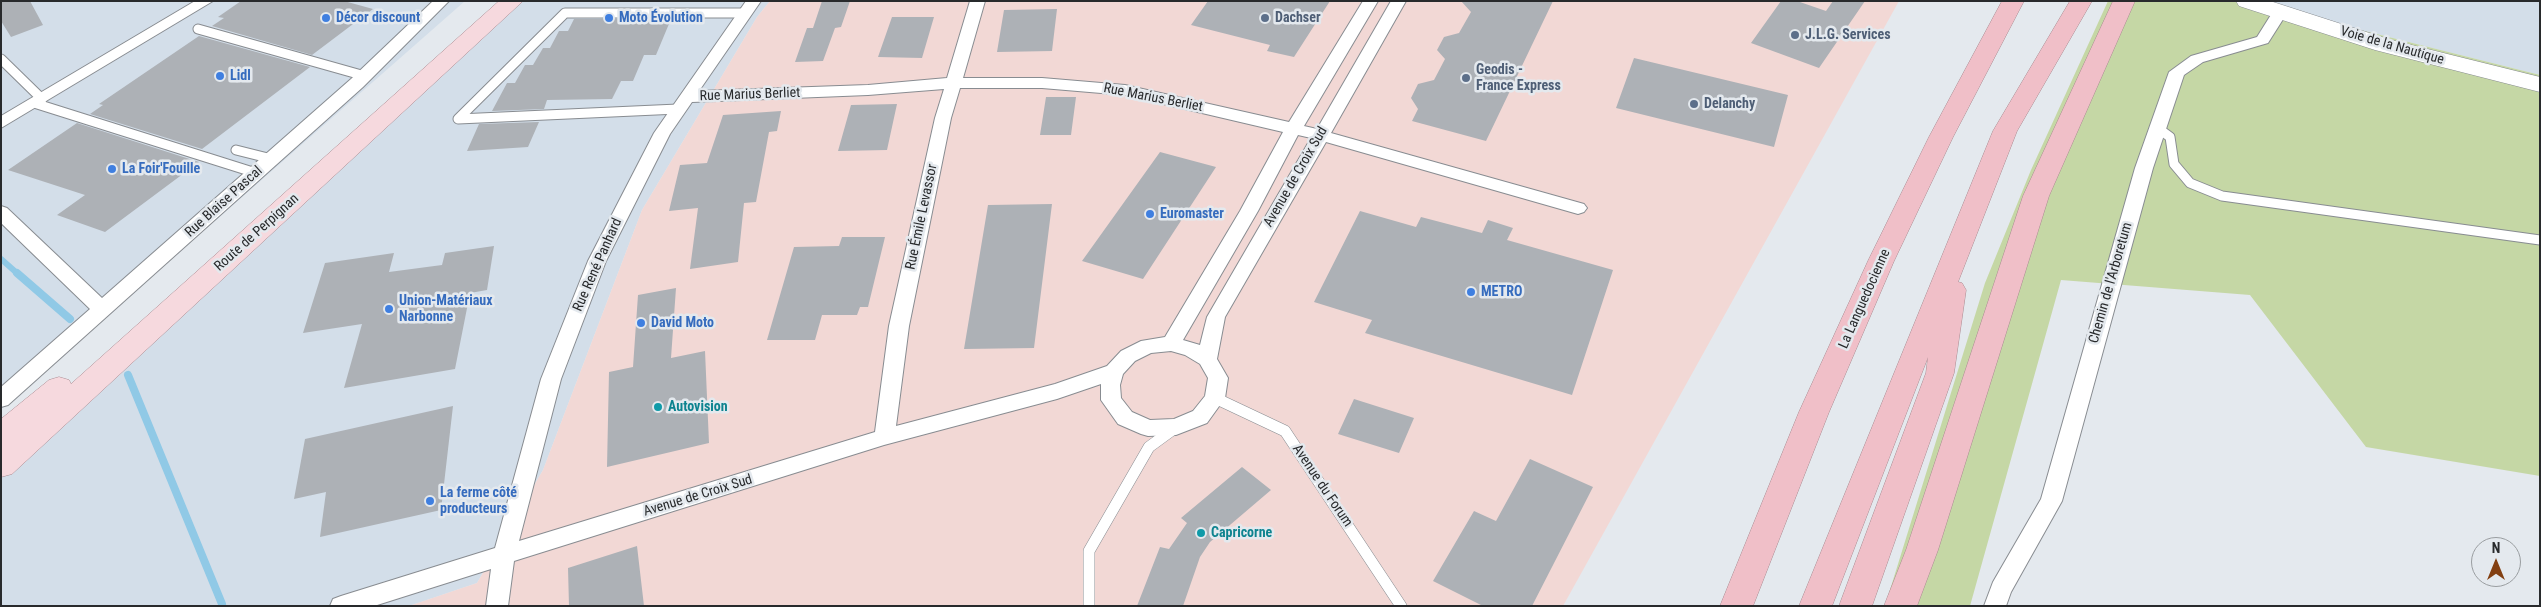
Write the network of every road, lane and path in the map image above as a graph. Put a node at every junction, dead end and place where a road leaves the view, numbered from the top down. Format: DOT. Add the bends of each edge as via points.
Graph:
graph roads {
  1 [pos="206,1"];
  2 [pos="442,1"];
  3 [pos="494,1"];
  4 [pos="512,1"];
  5 [pos="978,1"];
  6 [pos="1371,1"];
  7 [pos="1399,1"];
  8 [pos="2013,1"];
  9 [pos="2081,1"];
  10 [pos="2124,1"];
  11 [pos="2247,1"];
  12 [pos="750,7"];
  13 [pos="2279,13"];
  14 [pos="198,29"];
  15 [pos="1,58"];
  16 [pos="365,76"];
  17 [pos="952,83"];
  18 [pos="2540,84"];
  19 [pos="38,101"];
  20 [pos="682,103"];
  21 [pos="1,123"];
  22 [pos="1294,128"];
  23 [pos="2159,129"];
  24 [pos="1320,135"];
  25 [pos="236,150"];
  26 [pos="272,159"];
  27 [pos="256,173"];
  28 [pos="1578,208"];
  29 [pos="1,212"];
  30 [pos="2540,240"];
  31 [pos="1958,246"];
  32 [pos="102,309"];
  33 [pos="1171,344"];
  34 [pos="1207,359"];
  35 [pos="1114,371"];
  36 [pos="1057,391"];
  37 [pos="1215,398"];
  38 [pos="1,399"];
  39 [pos="1111,400"];
  40 [pos="1176,427"];
  41 [pos="1,437"];
  42 [pos="884,437"];
  43 [pos="1,465"];
  44 [pos="1922,550"];
  45 [pos="504,557"];
  46 [pos="341,606"];
  47 [pos="497,606"];
  48 [pos="1089,606"];
  49 [pos="1402,606"];
  50 [pos="1736,606"];
  51 [pos="1815,606"];
  52 [pos="1855,606"];
  53 [pos="1900,606"];
  54 [pos="1910,606"];
  55 [pos="1995,606"];
  1 -- 19 [label="street"];
  2 -- 16 [label="street, Rue Blaise Pascal"];
  3 -- 41 [label="main road, Route de Perpignan"];
  4 -- 43 [label="main road, Route de Perpignan"];
  5 -- 17 [label="street, Rue Émile Levassor"];
  6 -- 22 [label="street, Avenue de Croix Sud"];
  7 -- 24 [label="street, Avenue de Croix Sud"];
  8 -- 50 [label="highway, La Languedocienne" via="1881,260 1814,412"];
  9 -- 31 [label="highway" via="2005,131"];
  10 -- 44 [label="highway" via="2036,196"];
  11 -- 13 [label="street, Voie de la Nautique"];
  12 -- 20 [label="street, Rue René Panhard"];
  12 -- 20 [label="lane" via="565,13 458,119"];
  13 -- 18 [label="street, Voie de la Nautique" via="2383,46"];
  13 -- 23 [label="street, Chemin de l'Arboretum" via="2263,40 2196,59 2177,72"];
  14 -- 16 [label="lane"];
  15 -- 19 [label="lane"];
  16 -- 26 [label="street, Rue Blaise Pascal"];
  17 -- 20 [label="street, Rue Marius Berliet"];
  17 -- 22 [label="street, Rue Marius Berliet" via="1042,82 1125,90"];
  17 -- 42 [label="street, Rue Émile Levassor" via="900,326"];
  19 -- 21 [label="street"];
  19 -- 27 [label="lane"];
  20 -- 45 [label="street, Rue René Panhard" via="662,133 597,261 551,379"];
  22 -- 24 [label="street, Rue Marius Berliet"];
  22 -- 33 [label="street, Avenue de Croix Sud"];
  23 -- 30 [label="lane" via="2170,137 2174,164 2190,183 2222,196"];
  23 -- 55 [label="street, Chemin de l'Arboretum" via="2144,168 2101,316 2051,501 2001,589"];
  24 -- 28 [label="street, Rue Marius Berliet"];
  24 -- 34 [label="street, Avenue de Croix Sud" via="1216,317"];
  25 -- 26 [label="lane"];
  26 -- 27 [label="street, Rue Blaise Pascal"];
  27 -- 32 [label="street, Rue Blaise Pascal"];
  29 -- 32 [label="street"];
  31 -- 51 [label="highway"];
  31 -- 52 [label="highway" via="1940,373"];
  32 -- 38 [label="street, Rue Blaise Pascal"];
  33 -- 34 [label="street" via="1191,349"];
  33 -- 35 [label="street" via="1148,346 1135,352"];
  34 -- 37 [label="street" via="1218,378"];
  35 -- 36 [label="street, Avenue de Croix Sud"];
  35 -- 39 [label="street" via="1110,385"];
  36 -- 39 [label="street, Avenue de Croix Sud" via="1086,388"];
  36 -- 42 [label="street, Avenue de Croix Sud"];
  37 -- 40 [label="street" via="1200,416"];
  37 -- 49 [label="lane, Avenue du Forum" via="1285,431"];
  39 -- 40 [label="street" via="1125,418 1148,428"];
  40 -- 48 [label="lane" via="1150,447 1089,551"];
  42 -- 45 [label="street, Avenue de Croix Sud"];
  44 -- 53 [label="highway"];
  44 -- 54 [label="highway"];
  45 -- 46 [label="street, Avenue de Croix Sud"];
  45 -- 47 [label="street, Rue René Panhard"];
}
